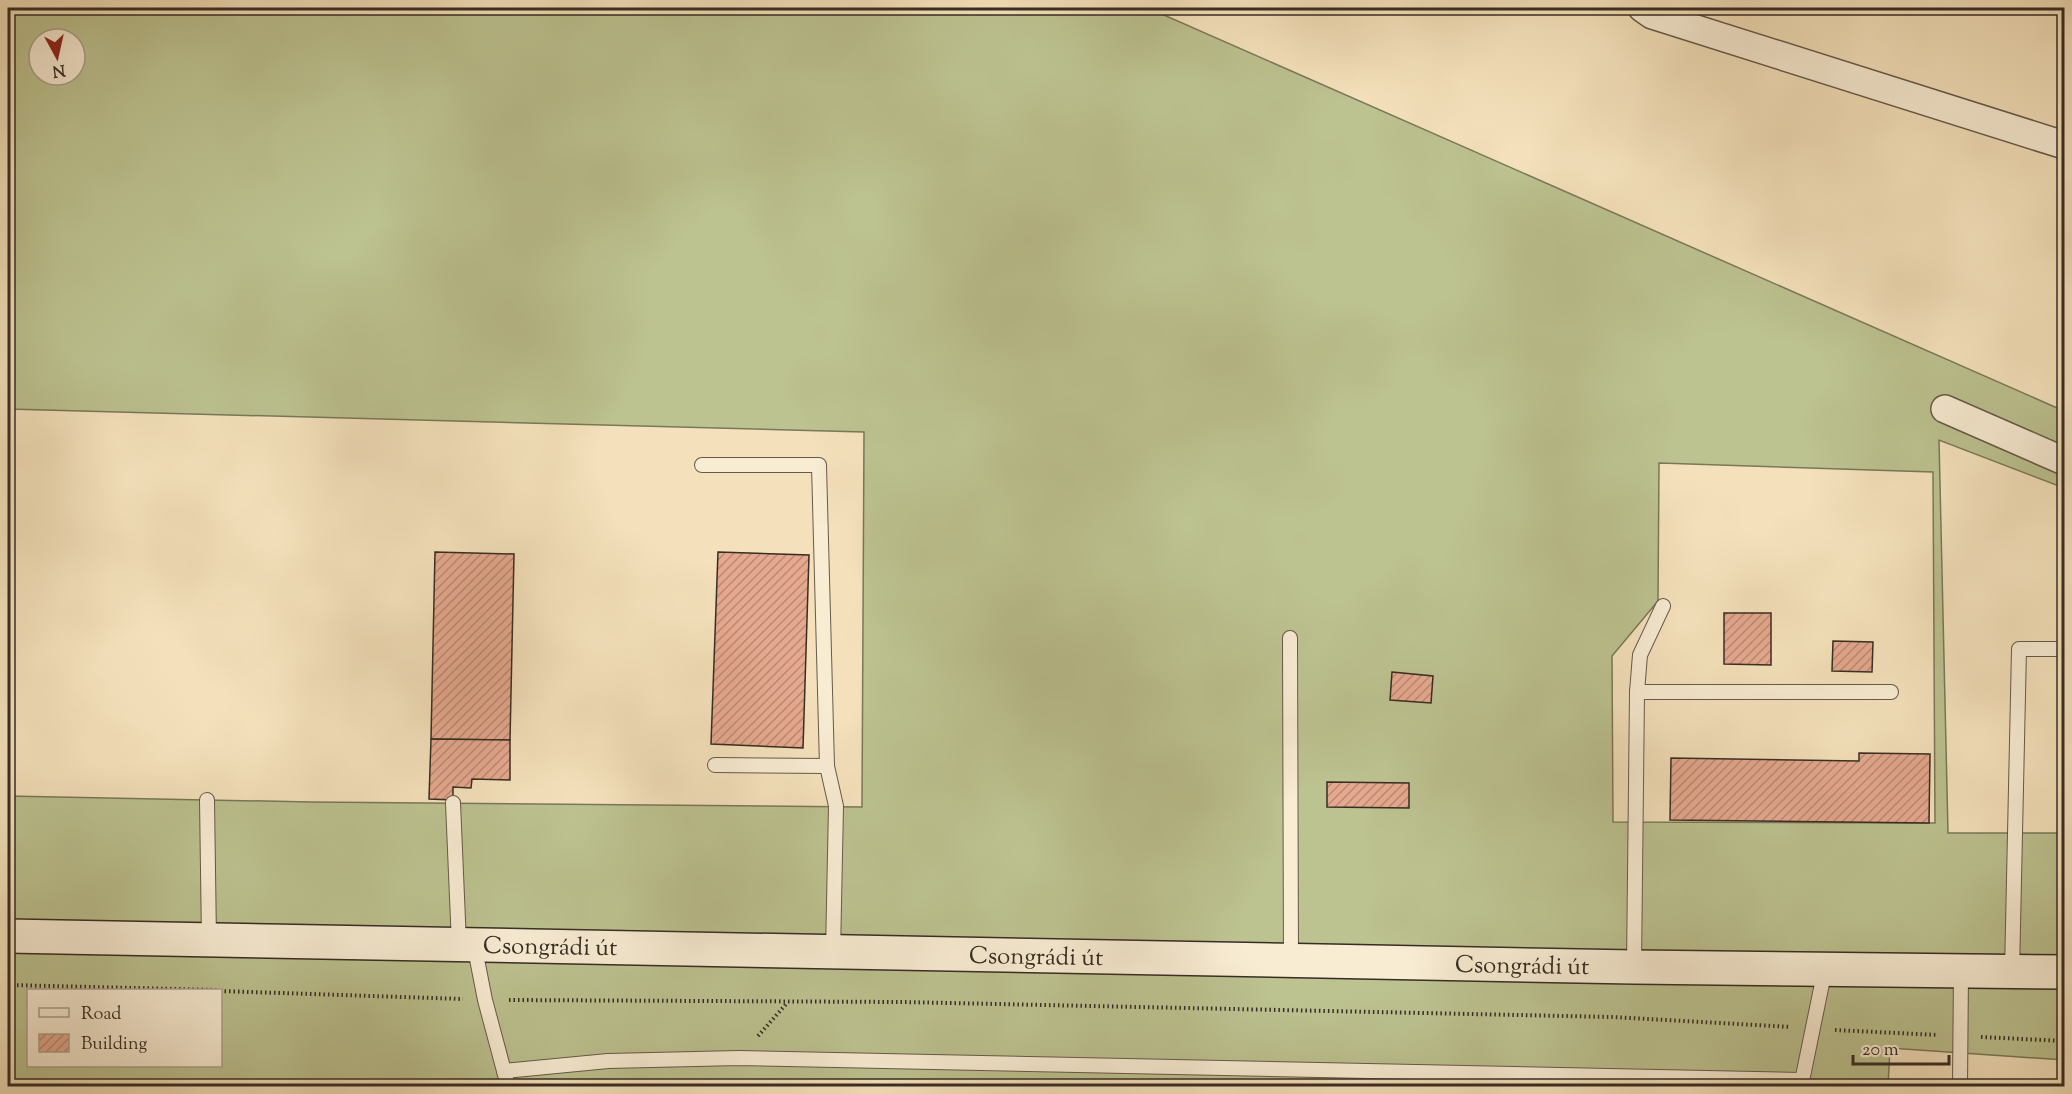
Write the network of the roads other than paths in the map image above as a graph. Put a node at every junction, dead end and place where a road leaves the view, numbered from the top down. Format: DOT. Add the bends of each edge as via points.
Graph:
graph roads {
  1 [pos="1647,11"];
  2 [pos="2064,145"];
  3 [pos="1946,409"];
  4 [pos="2064,461"];
  5 [pos="702,465"];
  6 [pos="1663,606"];
  7 [pos="1290,638"];
  8 [pos="2064,649"];
  9 [pos="1637,692"];
  10 [pos="1891,692"];
  11 [pos="715,765"];
  12 [pos="826,766"];
  13 [pos="207,800"];
  14 [pos="453,803"];
  15 [pos="8,936"];
  16 [pos="209,941"];
  17 [pos="467,944"];
  18 [pos="833,952"];
  19 [pos="1291,961"];
  20 [pos="1634,967"];
  21 [pos="1825,969"];
  22 [pos="1961,971"];
  23 [pos="2012,972"];
  24 [pos="2064,972"];
  25 [pos="504,1071"];
  26 [pos="1802,1083"];
  27 [pos="508,1086"];
  28 [pos="1960,1086"];
  1 -- 2 [label="street"];
  3 -- 4 [label="street"];
  5 -- 12 [label="lane" via="819,465"];
  6 -- 9 [label="lane" via="1640,655"];
  7 -- 19 [label="lane"];
  8 -- 23 [label="lane" via="2019,649"];
  9 -- 10 [label="lane"];
  9 -- 20 [label="lane"];
  11 -- 12 [label="lane"];
  12 -- 18 [label="lane" via="836,806"];
  13 -- 16 [label="lane"];
  14 -- 17 [label="lane"];
  15 -- 16 [label="main road, Csongrádi út"];
  16 -- 17 [label="main road, Csongrádi út"];
  17 -- 18 [label="main road, Csongrádi út"];
  17 -- 25 [label="lane"];
  18 -- 19 [label="main road, Csongrádi út"];
  19 -- 20 [label="main road, Csongrádi út"];
  20 -- 21 [label="main road, Csongrádi út"];
  21 -- 22 [label="main road, Csongrádi út"];
  21 -- 26 [label="lane"];
  22 -- 23 [label="main road, Csongrádi út"];
  22 -- 28 [label="lane"];
  23 -- 24 [label="main road, Csongrádi út"];
  25 -- 26 [label="lane" via="608,1061 739,1058"];
  25 -- 27 [label="lane"];
}
